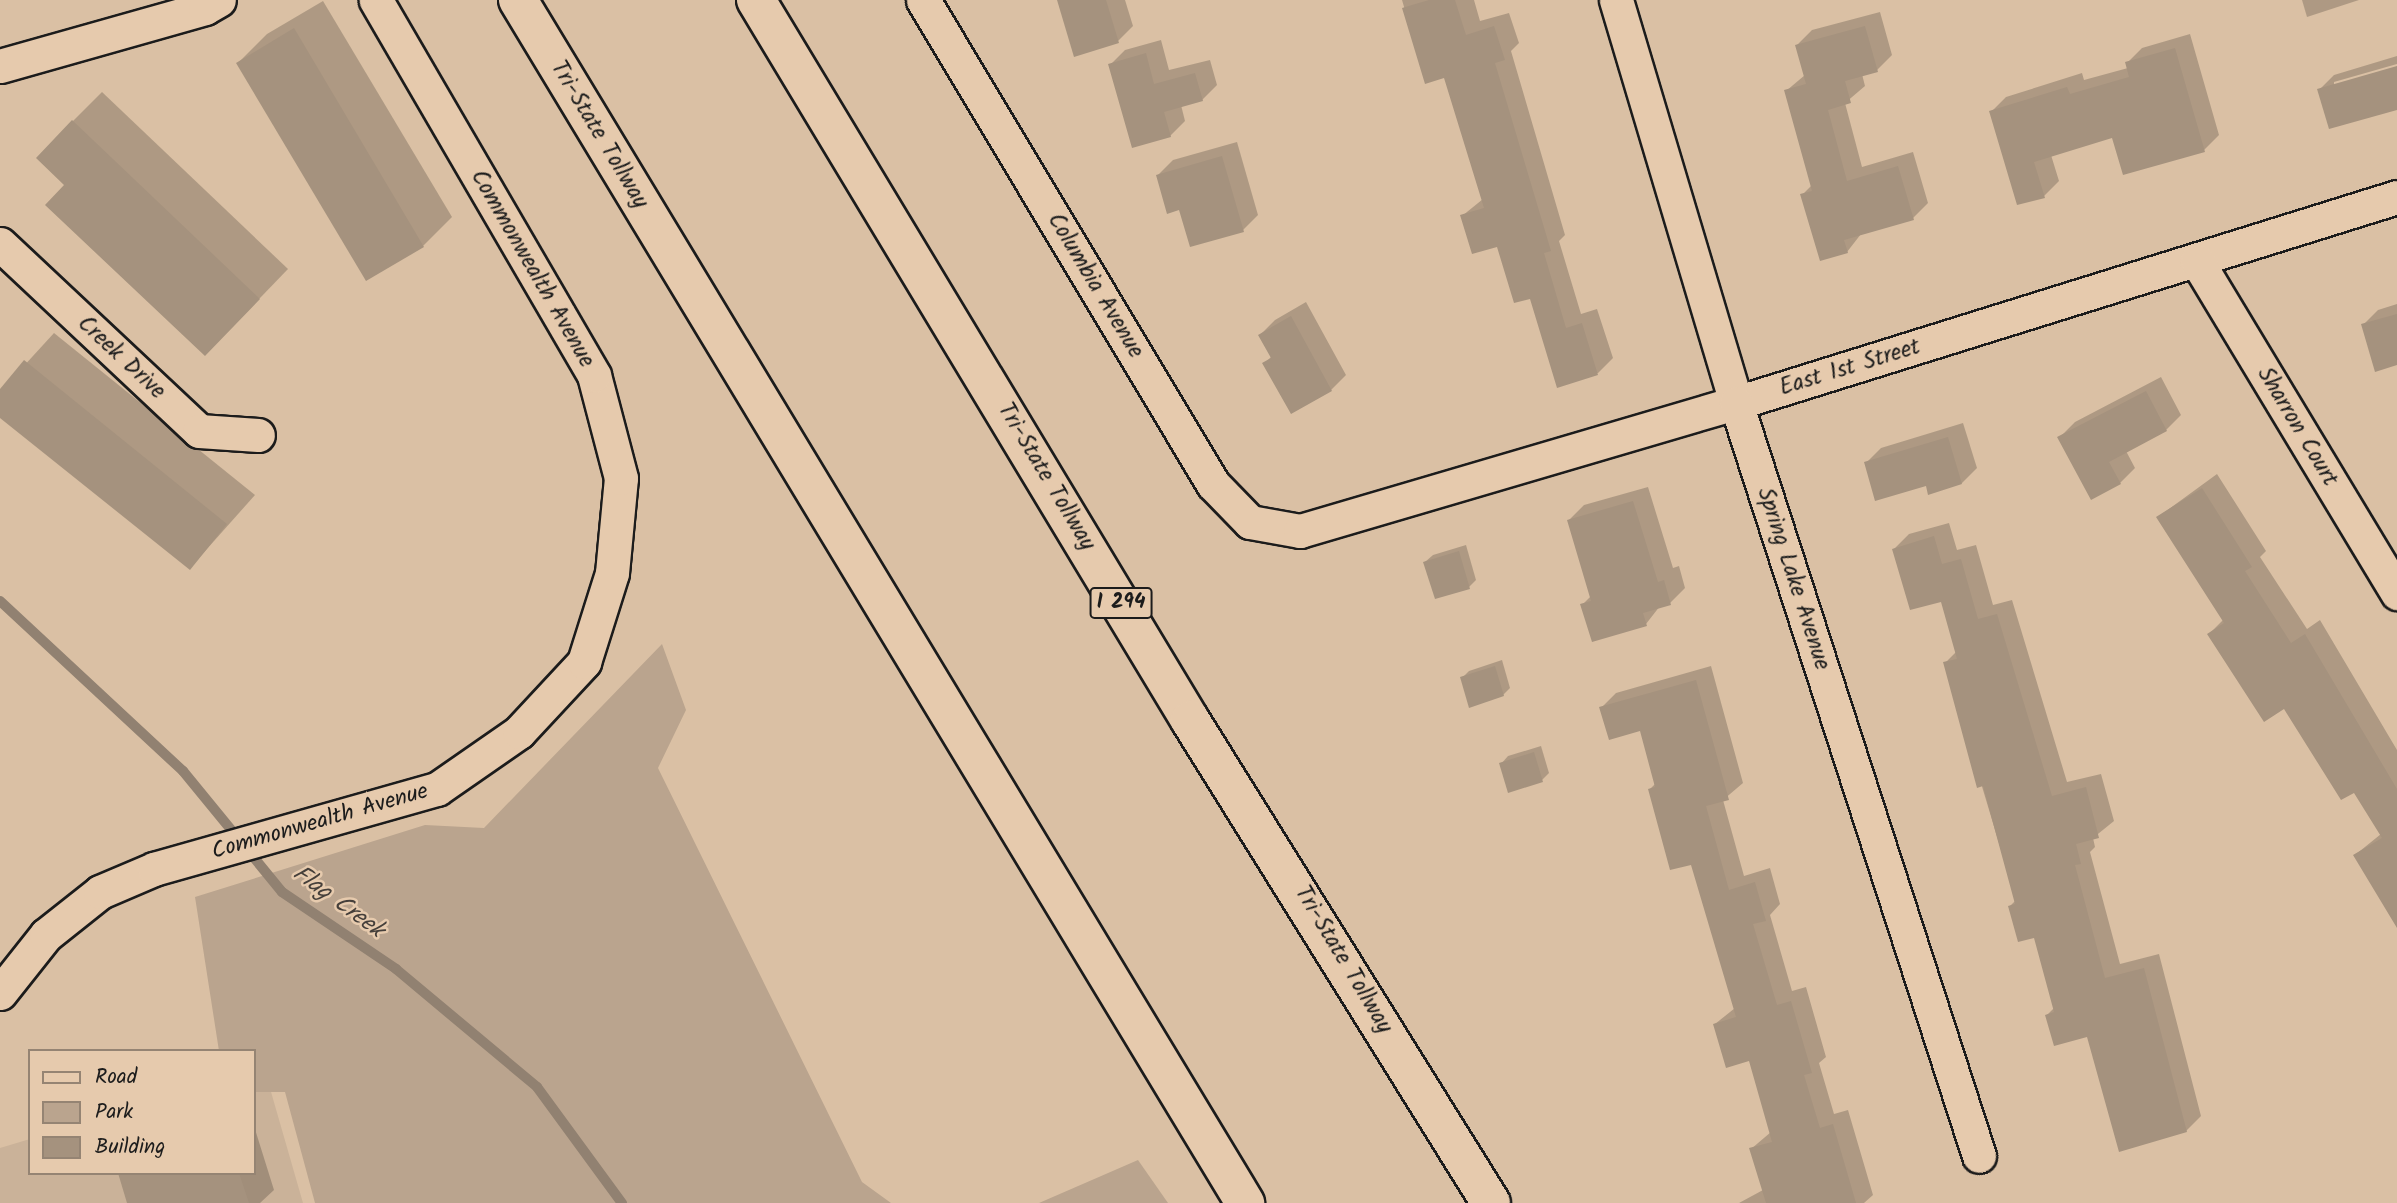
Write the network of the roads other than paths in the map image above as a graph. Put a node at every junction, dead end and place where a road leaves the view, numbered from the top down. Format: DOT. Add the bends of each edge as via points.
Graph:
graph roads {
  1 [pos="219,0"];
  2 [pos="376,0"];
  3 [pos="518,0"];
  4 [pos="756,0"];
  5 [pos="923,0"];
  6 [pos="1616,0"];
  7 [pos="0,66"];
  8 [pos="2397,197"];
  9 [pos="0,244"];
  10 [pos="2197,261"];
  11 [pos="1736,403"];
  12 [pos="258,435"];
  13 [pos="1300,531"];
  14 [pos="2397,593"];
  15 [pos="0,993"];
  16 [pos="1979,1156"];
  17 [pos="1245,1203"];
  18 [pos="1491,1203"];
  1 -- 7 [label="street" via="205,8"];
  2 -- 15 [label="street, Commonwealth Avenue" via="594,375 621,478 612,573 584,662 519,732 437,789 154,869 100,892 46,934"];
  3 -- 17 [label="highway, Tri-State Tollway"];
  4 -- 18 [label="highway, Tri-State Tollway / I 294" via="1190,720"];
  5 -- 13 [label="street, Columbia Avenue" via="1213,484 1250,522"];
  6 -- 11 [label="street, Spring Lake Avenue"];
  8 -- 10 [label="street, East 1st Street"];
  9 -- 12 [label="street, Creek Drive" via="199,431"];
  10 -- 11 [label="street, East 1st Street"];
  10 -- 14 [label="street, Sharron Court"];
  11 -- 13 [label="street, East 1st Street"];
  11 -- 16 [label="street, Spring Lake Avenue"];
}
